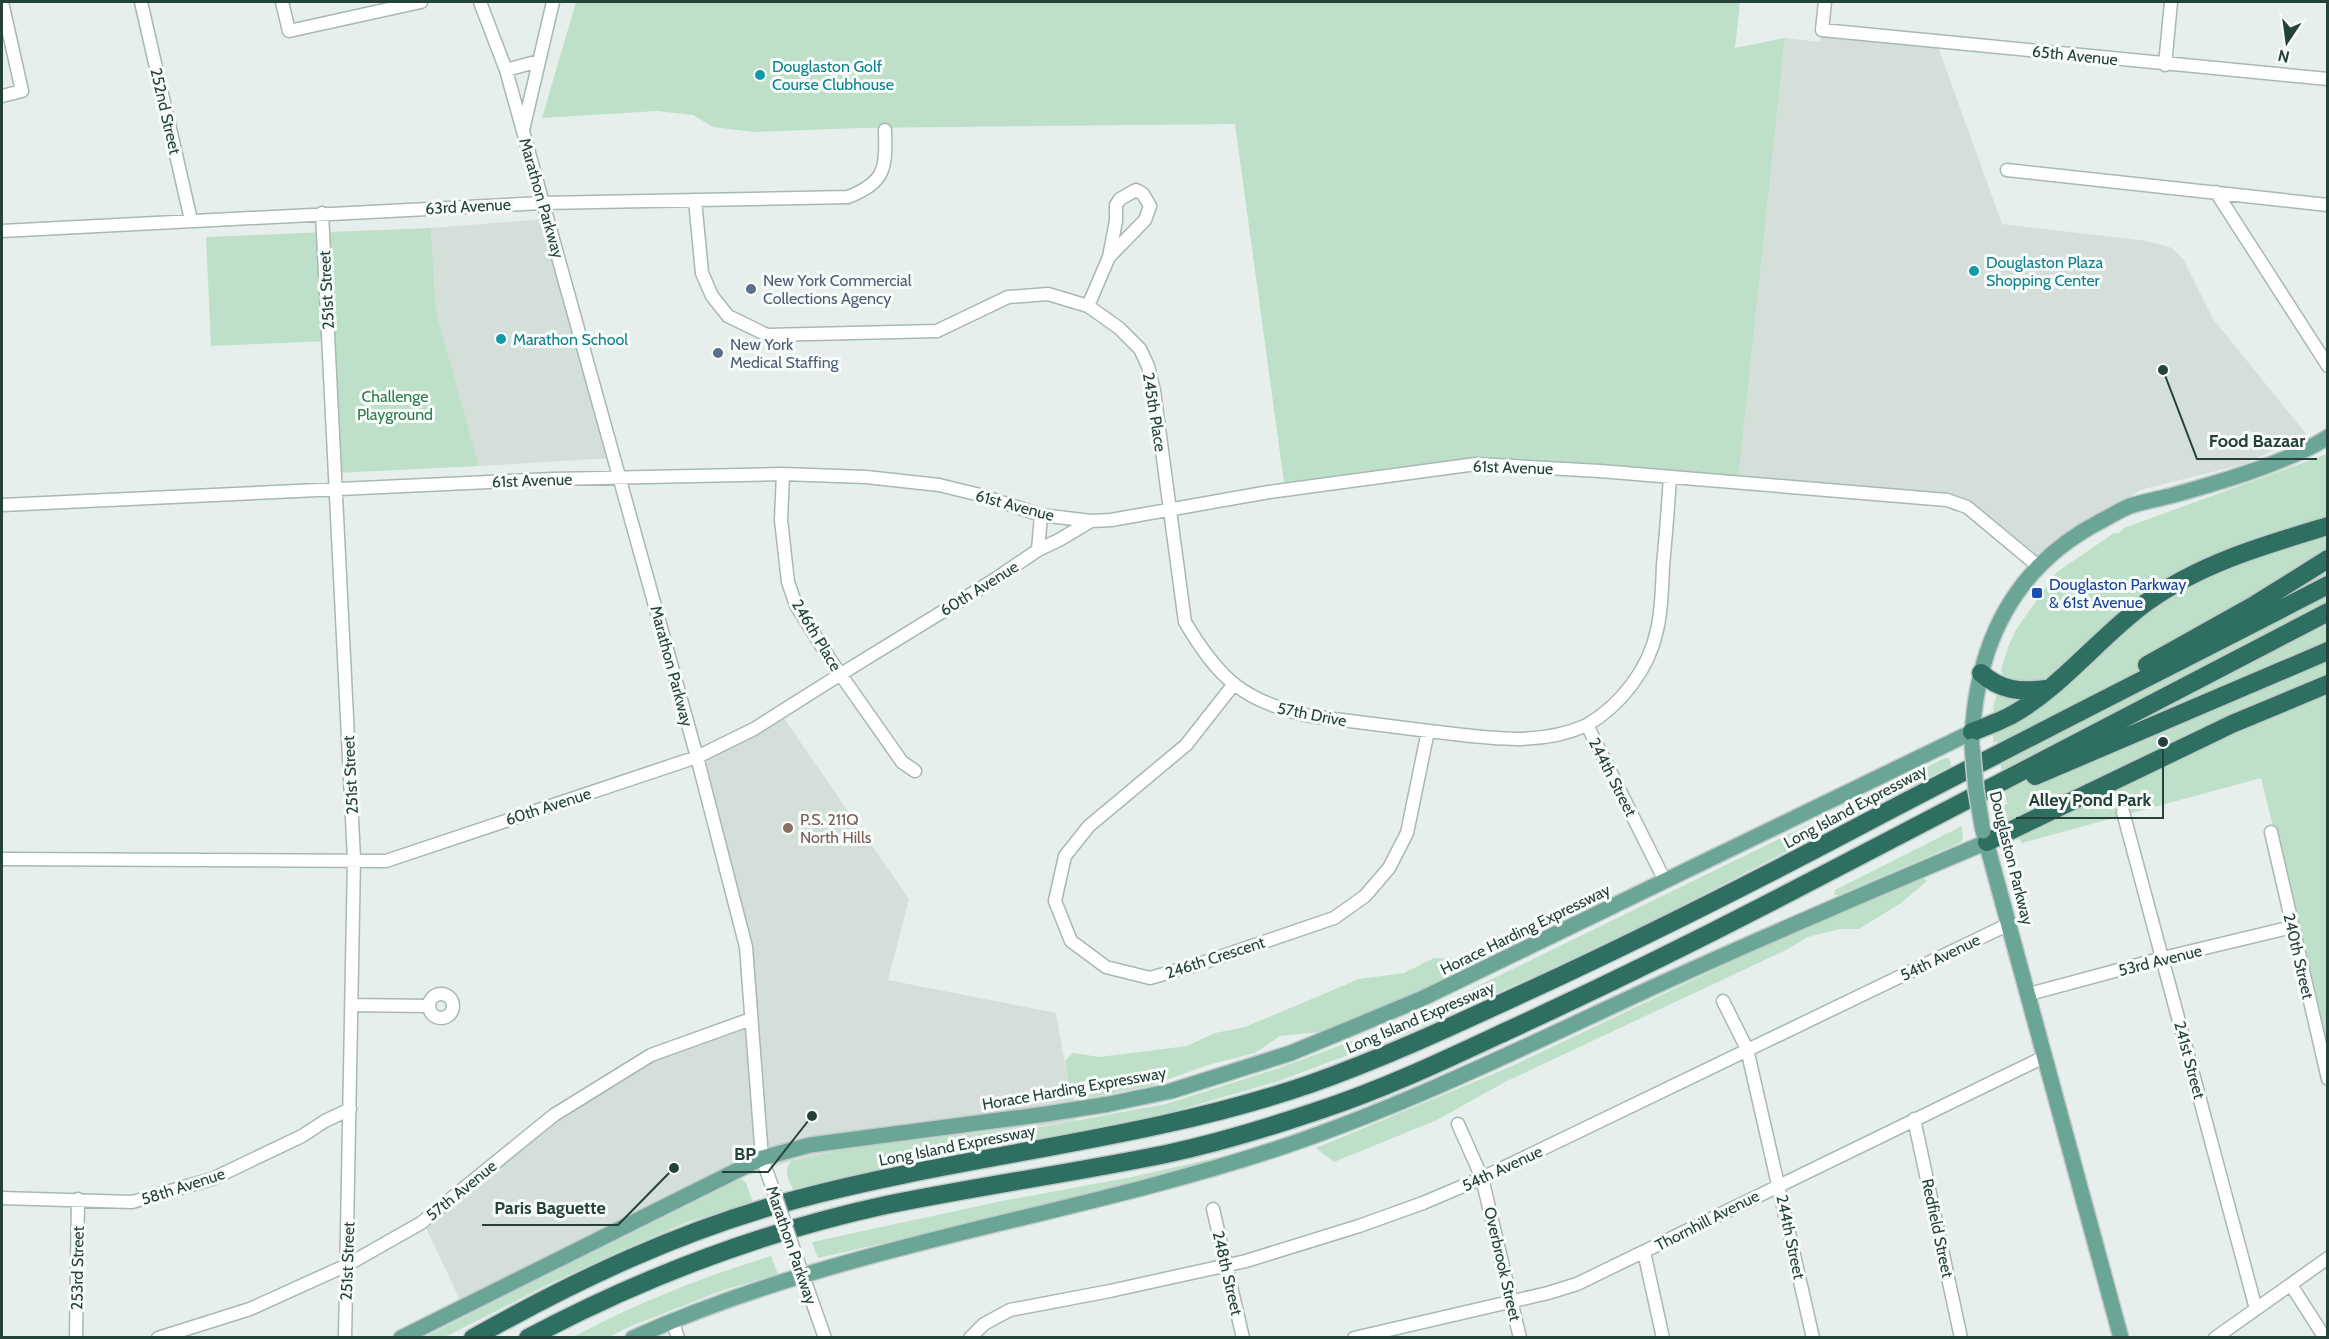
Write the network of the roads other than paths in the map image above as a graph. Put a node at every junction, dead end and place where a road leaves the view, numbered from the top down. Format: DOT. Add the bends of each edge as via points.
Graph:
graph roads {
  1 [pos="2,2"];
  2 [pos="141,2"];
  3 [pos="282,2"];
  4 [pos="421,2"];
  5 [pos="480,2"];
  6 [pos="553,2"];
  7 [pos="1825,2"];
  8 [pos="2171,2"];
  9 [pos="538,61"];
  10 [pos="2165,65"];
  11 [pos="506,70"];
  12 [pos="2328,80"];
  13 [pos="2,96"];
  14 [pos="885,130"];
  15 [pos="523,131"];
  16 [pos="2007,170"];
  17 [pos="2216,192"];
  18 [pos="695,200"];
  19 [pos="543,203"];
  20 [pos="2328,205"];
  21 [pos="322,213"];
  22 [pos="191,220"];
  23 [pos="2,231"];
  24 [pos="1109,257"];
  25 [pos="1088,306"];
  26 [pos="2328,366"];
  27 [pos="2328,438"];
  28 [pos="783,474"];
  29 [pos="620,477"];
  30 [pos="1670,477"];
  31 [pos="336,488"];
  32 [pos="2,505"];
  33 [pos="1169,508"];
  34 [pos="1041,515"];
  35 [pos="1090,520"];
  36 [pos="2328,526"];
  37 [pos="1038,550"];
  38 [pos="2328,559"];
  39 [pos="2038,566"];
  40 [pos="2328,585"];
  41 [pos="2328,612"];
  42 [pos="2328,651"];
  43 [pos="1981,673"];
  44 [pos="841,674"];
  45 [pos="1234,684"];
  46 [pos="2328,684"];
  47 [pos="2048,688"];
  48 [pos="2328,693"];
  49 [pos="2232,724"];
  50 [pos="1587,725"];
  51 [pos="1428,731"];
  52 [pos="1972,739"];
  53 [pos="697,757"];
  54 [pos="915,771"];
  55 [pos="1919,795"];
  56 [pos="2123,812"];
  57 [pos="1931,819"];
  58 [pos="2271,832"];
  59 [pos="1985,836"];
  60 [pos="2,859"];
  61 [pos="354,859"];
  62 [pos="1665,881"];
  63 [pos="2010,924"];
  64 [pos="2292,927"];
  65 [pos="2163,958"];
  66 [pos="2029,994"];
  67 [pos="1723,1001"];
  68 [pos="351,1005"];
  69 [pos="429,1006"];
  70 [pos="751,1019"];
  71 [pos="1747,1050"];
  72 [pos="2044,1057"];
  73 [pos="2328,1079"];
  74 [pos="350,1108"];
  75 [pos="1914,1119"];
  76 [pos="1458,1124"];
  77 [pos="762,1158"];
  78 [pos="1482,1178"];
  79 [pos="1779,1184"];
  80 [pos="2,1198"];
  81 [pos="78,1199"];
  82 [pos="1213,1209"];
  83 [pos="1644,1252"];
  84 [pos="2328,1258"];
  85 [pos="347,1265"];
  86 [pos="1227,1267"];
  87 [pos="802,1274"];
  88 [pos="2291,1285"];
  89 [pos="1512,1302"];
  90 [pos="2256,1309"];
  91 [pos="672,1320"];
  92 [pos="76,1338"];
  93 [pos="158,1338"];
  94 [pos="345,1338"];
  95 [pos="401,1338"];
  96 [pos="473,1338"];
  97 [pos="528,1338"];
  98 [pos="633,1338"];
  99 [pos="678,1338"];
  100 [pos="825,1338"];
  101 [pos="970,1338"];
  102 [pos="1243,1338"];
  103 [pos="1354,1338"];
  104 [pos="1520,1338"];
  105 [pos="1663,1338"];
  106 [pos="1813,1338"];
  107 [pos="1961,1338"];
  108 [pos="2121,1338"];
  109 [pos="2215,1338"];
  110 [pos="2325,1338"];
  1 -- 13 [label="street" via="22,91"];
  2 -- 22 [label="street, 252nd Street"];
  3 -- 4 [label="street" via="289,31"];
  5 -- 11 [label="street, Marathon Parkway"];
  6 -- 9 [label="street"];
  7 -- 10 [label="street, 65th Avenue" via="1822,30"];
  8 -- 10 [label="street"];
  9 -- 11 [label="street"];
  9 -- 15 [label="street"];
  10 -- 12 [label="street, 65th Avenue"];
  11 -- 15 [label="street, Marathon Parkway"];
  14 -- 18 [label="street, 63rd Avenue" via="885,158 879,177 867,190 848,197"];
  15 -- 19 [label="street, Marathon Parkway"];
  16 -- 17 [label="street"];
  17 -- 20 [label="street"];
  17 -- 26 [label="street"];
  18 -- 19 [label="street, 63rd Avenue"];
  18 -- 25 [label="street, 245th Place" via="702,273 712,296 728,316 767,335 937,331 1008,297 1048,294"];
  19 -- 21 [label="street, 63rd Avenue"];
  19 -- 29 [label="street, Marathon Parkway"];
  21 -- 22 [label="street, 63rd Avenue"];
  21 -- 31 [label="street, 251st Street"];
  22 -- 23 [label="street, 63rd Avenue"];
  24 -- 24 [label="street" via="1148,213 1148,199 1136,190 1116,205"];
  24 -- 25 [label="street"];
  25 -- 33 [label="street, 245th Place" via="1140,349 1148,366"];
  27 -- 39 [label="main road, Douglaston Parkway" via="2235,476 2130,507 2085,529"];
  28 -- 29 [label="street, 61st Avenue"];
  28 -- 34 [label="street, 61st Avenue" via="939,485"];
  28 -- 44 [label="street, 246th Place" via="781,520 788,582 796,605"];
  29 -- 31 [label="street, 61st Avenue"];
  29 -- 53 [label="street, Marathon Parkway"];
  30 -- 33 [label="street, 61st Avenue" via="1476,464"];
  30 -- 39 [label="street, 61st Avenue" via="1947,500 1967,507"];
  30 -- 50 [label="street, 244th Street" via="1654,642 1643,668 1624,694"];
  31 -- 32 [label="street, 61st Avenue"];
  31 -- 61 [label="street, 251st Street"];
  33 -- 35 [label="street, 61st Avenue" via="1111,520"];
  33 -- 45 [label="street, 57th Drive" via="1185,622 1204,654"];
  34 -- 35 [label="street, 61st Avenue"];
  34 -- 37 [label="street"];
  35 -- 37 [label="street, 60th Avenue"];
  36 -- 47 [label="highway" via="2248,550 2179,581 2146,603"];
  37 -- 44 [label="street, 60th Avenue"];
  38 -- 55 [label="highway"];
  39 -- 43 [label="main road, Douglaston Parkway" via="1997,625"];
  40 -- 55 [label="highway, Long Island Expressway"];
  41 -- 57 [label="highway"];
  42 -- 57 [label="highway"];
  43 -- 47 [label="highway" via="2002,687 2024,692"];
  43 -- 52 [label="main road, Douglaston Parkway"];
  44 -- 53 [label="street, 60th Avenue" via="774,718"];
  44 -- 54 [label="street, 246th Place" via="902,762"];
  45 -- 51 [label="street, 57th Drive" via="1279,710"];
  45 -- 51 [label="street, 246th Crescent" via="1186,745 1089,826 1065,856 1055,901 1071,941 1106,967 1150,978 1334,918 1365,896 1389,868 1407,833"];
  46 -- 49 [label="highway"];
  47 -- 52 [label="highway"];
  48 -- 49 [label="highway"];
  49 -- 59 [label="highway"];
  50 -- 51 [label="street, 57th Drive" via="1556,736 1525,740"];
  50 -- 62 [label="street, 244th Street"];
  52 -- 59 [label="main road, Douglaston Parkway, bridge"];
  52 -- 62 [label="main road, Horace Harding Expressway"];
  53 -- 61 [label="street, 60th Avenue" via="386,861"];
  53 -- 70 [label="street, Marathon Parkway" via="746,948"];
  55 -- 96 [label="highway, Long Island Expressway" via="1594,961 1388,1054 1312,1083 1166,1124 794,1200 638,1254 556,1292"];
  56 -- 65 [label="street, 241st Street"];
  57 -- 97 [label="highway" via="1604,986 1322,1110 1247,1134 1167,1153 891,1204 800,1227 650,1279"];
  58 -- 64 [label="street, 240th Street"];
  59 -- 63 [label="main road, Douglaston Parkway"];
  59 -- 87 [label="main road" via="1440,1086 1340,1126 1203,1171"];
  60 -- 61 [label="street, 60th Avenue"];
  61 -- 68 [label="street, 251st Street"];
  62 -- 77 [label="main road, Horace Harding Expressway" via="1411,1003 1234,1072 1109,1104 810,1144"];
  63 -- 66 [label="main road, Douglaston Parkway"];
  63 -- 71 [label="street, 54th Avenue"];
  64 -- 65 [label="street, 53rd Avenue"];
  64 -- 73 [label="street, 240th Street"];
  65 -- 66 [label="street, 53rd Avenue"];
  65 -- 90 [label="street, 241st Street"];
  66 -- 72 [label="main road, Douglaston Parkway"];
  67 -- 71 [label="street, 244th Street"];
  68 -- 69 [label="street"];
  68 -- 74 [label="street, 251st Street"];
  70 -- 77 [label="street, Marathon Parkway"];
  70 -- 85 [label="street, 57th Avenue" via="651,1055 554,1115 421,1222"];
  71 -- 78 [label="street, 54th Avenue"];
  71 -- 79 [label="street, 244th Street"];
  72 -- 75 [label="street, Thornhill Avenue"];
  72 -- 108 [label="main road, Douglaston Parkway"];
  74 -- 81 [label="street, 58th Avenue" via="302,1137 212,1179 132,1202"];
  74 -- 85 [label="street, 251st Street"];
  75 -- 79 [label="street, Thornhill Avenue"];
  75 -- 107 [label="street, Redfield Street"];
  76 -- 78 [label="street, Overbrook Street"];
  77 -- 87 [label="street, Marathon Parkway, bridge"];
  77 -- 95 [label="main road, Horace Harding Expressway"];
  78 -- 86 [label="street, 54th Avenue" via="1359,1227"];
  78 -- 89 [label="street, Overbrook Street"];
  79 -- 83 [label="street, Thornhill Avenue"];
  79 -- 106 [label="street, 244th Street"];
  80 -- 81 [label="street, 58th Avenue"];
  81 -- 92 [label="street, 253rd Street"];
  82 -- 86 [label="street, 248th Street"];
  83 -- 89 [label="street, Thornhill Avenue" via="1577,1284"];
  83 -- 105 [label="street"];
  84 -- 88 [label="street"];
  85 -- 93 [label="street, 57th Avenue" via="250,1309"];
  85 -- 94 [label="street, 251st Street"];
  86 -- 101 [label="street, 54th Avenue" via="1020,1307 992,1318"];
  86 -- 102 [label="street, 248th Street"];
  87 -- 91 [label="main road"];
  87 -- 100 [label="street, Marathon Parkway"];
  88 -- 90 [label="street"];
  88 -- 110 [label="street"];
  89 -- 103 [label="street, Thornhill Avenue"];
  89 -- 104 [label="street, Overbrook Street"];
  90 -- 109 [label="street"];
  91 -- 98 [label="main road"];
  91 -- 99 [label="street"];
}
